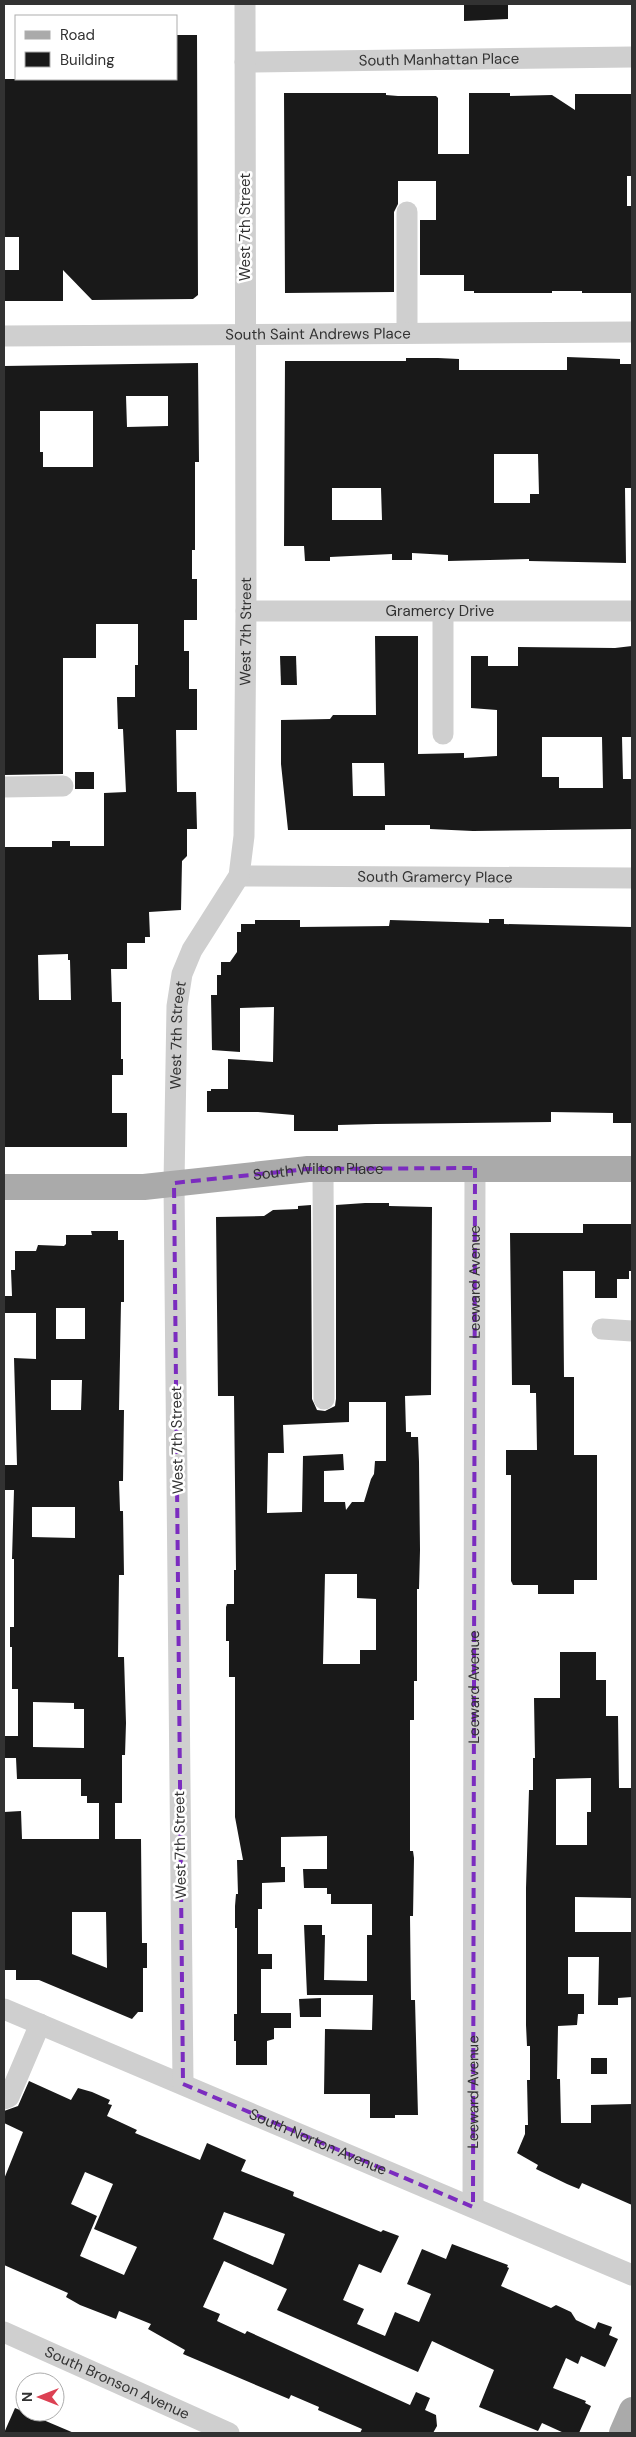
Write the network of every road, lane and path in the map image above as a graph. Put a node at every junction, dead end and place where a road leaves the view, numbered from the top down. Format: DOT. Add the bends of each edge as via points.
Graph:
graph roads {
  1 [pos="245,4"];
  2 [pos="632,57"];
  3 [pos="245,62"];
  4 [pos="407,212"];
  5 [pos="632,332"];
  6 [pos="407,333"];
  7 [pos="244,334"];
  8 [pos="4,336"];
  9 [pos="246,611"];
  10 [pos="443,611"];
  11 [pos="632,611"];
  12 [pos="442,734"];
  13 [pos="63,786"];
  14 [pos="4,787"];
  15 [pos="239,876"];
  16 [pos="632,878"];
  17 [pos="475,1168"];
  18 [pos="323,1169"];
  19 [pos="632,1169"];
  20 [pos="174,1184"];
  21 [pos="4,1186"];
  22 [pos="602,1329"];
  23 [pos="632,1331"];
  24 [pos="324,1399"];
  25 [pos="4,2009"];
  26 [pos="40,2024"];
  27 [pos="183,2084"];
  28 [pos="4,2100"];
  29 [pos="473,2207"];
  30 [pos="632,2275"];
  31 [pos="4,2332"];
  32 [pos="632,2410"];
  33 [pos="229,2433"];
  34 [pos="622,2433"];
  1 -- 3 [label="street, West 7th Street"];
  2 -- 3 [label="street, South Manhattan Place"];
  3 -- 7 [label="street, West 7th Street"];
  4 -- 6 [label="street"];
  5 -- 6 [label="street, South Saint Andrews Place"];
  6 -- 7 [label="street, South Saint Andrews Place"];
  7 -- 8 [label="street, South Saint Andrews Place"];
  7 -- 9 [label="street, West 7th Street"];
  9 -- 10 [label="street, Gramercy Drive"];
  9 -- 15 [label="street, West 7th Street" via="244,836"];
  10 -- 11 [label="street, Gramercy Drive"];
  10 -- 12 [label="street"];
  13 -- 14 [label="street"];
  15 -- 16 [label="street, South Gramercy Place"];
  15 -- 20 [label="street, West 7th Street" via="192,950 182,974 176,1006"];
  17 -- 18 [label="main road, South Wilton Place"];
  17 -- 19 [label="main road, South Wilton Place"];
  17 -- 29 [label="street, Leeward Avenue"];
  18 -- 20 [label="main road, South Wilton Place"];
  18 -- 24 [label="street"];
  20 -- 21 [label="main road, South Wilton Place" via="144,1187"];
  20 -- 27 [label="street, West 7th Street"];
  22 -- 23 [label="street"];
  25 -- 26 [label="street, South Norton Avenue"];
  26 -- 27 [label="street, South Norton Avenue"];
  26 -- 28 [label="street" via="9,2097"];
  27 -- 29 [label="street, South Norton Avenue"];
  29 -- 30 [label="street, South Norton Avenue"];
  31 -- 33 [label="street, South Bronson Avenue"];
  32 -- 34 [label="main road"];
}
